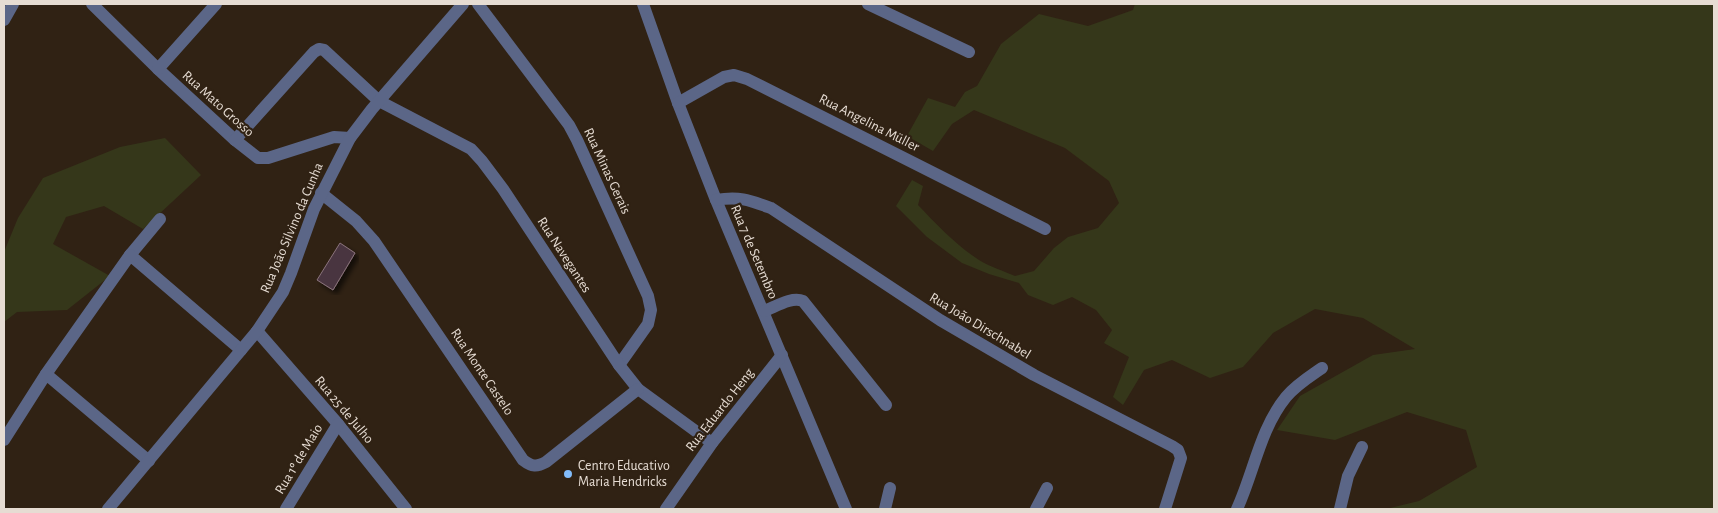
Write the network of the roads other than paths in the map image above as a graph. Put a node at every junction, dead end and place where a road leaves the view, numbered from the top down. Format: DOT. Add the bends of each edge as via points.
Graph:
graph roads {
  1 [pos="13,4"];
  2 [pos="92,4"];
  3 [pos="216,4"];
  4 [pos="463,4"];
  5 [pos="478,4"];
  6 [pos="643,4"];
  7 [pos="868,4"];
  8 [pos="4,20"];
  9 [pos="969,52"];
  10 [pos="158,69"];
  11 [pos="379,101"];
  12 [pos="678,103"];
  13 [pos="350,138"];
  14 [pos="235,140"];
  15 [pos="321,193"];
  16 [pos="716,200"];
  17 [pos="160,219"];
  18 [pos="1045,229"];
  19 [pos="130,255"];
  20 [pos="764,311"];
  21 [pos="257,331"];
  22 [pos="241,350"];
  23 [pos="782,355"];
  24 [pos="619,365"];
  25 [pos="1322,368"];
  26 [pos="46,374"];
  27 [pos="638,389"];
  28 [pos="886,405"];
  29 [pos="338,424"];
  30 [pos="4,440"];
  31 [pos="712,443"];
  32 [pos="1362,447"];
  33 [pos="149,460"];
  34 [pos="890,488"];
  35 [pos="1047,488"];
  36 [pos="843,508"];
  37 [pos="108,509"];
  38 [pos="286,509"];
  39 [pos="406,509"];
  40 [pos="666,509"];
  41 [pos="885,509"];
  42 [pos="1036,509"];
  43 [pos="1165,509"];
  44 [pos="1237,509"];
  45 [pos="1340,509"];
  1 -- 8 [label="street"];
  2 -- 10 [label="street, Rua Mato Grosso"];
  3 -- 10 [label="street"];
  4 -- 11 [label="street, Rua João Silvino da Cunha"];
  5 -- 24 [label="street, Rua Minas Gerais" via="569,126 648,296 651,310 648,324"];
  6 -- 12 [label="street, Rua 7 de Setembro"];
  7 -- 9 [label="street"];
  10 -- 14 [label="street, Rua Mato Grosso"];
  11 -- 13 [label="street, Rua João Silvino da Cunha"];
  11 -- 14 [label="street, Rua Navegantes" via="324,50 319,49"];
  11 -- 24 [label="street, Rua Navegantes" via="460,142 482,161"];
  12 -- 16 [label="street, Rua 7 de Setembro"];
  12 -- 18 [label="street, Rua Angelina Müller" via="724,77 734,75 747,79"];
  13 -- 14 [label="street, Rua Mato Grosso" via="334,137 264,159 252,156"];
  13 -- 15 [label="street, Rua João Silvino da Cunha"];
  15 -- 21 [label="street, Rua João Silvino da Cunha" via="289,280"];
  15 -- 27 [label="street, Rua Monte Castelo" via="356,221 374,241 523,460 531,466 546,462"];
  16 -- 20 [label="street, Rua 7 de Setembro"];
  16 -- 43 [label="street, Rua João Dirschnabel" via="732,197 770,208 940,320 1034,376 1178,450 1182,458"];
  17 -- 19 [label="street"];
  19 -- 22 [label="street"];
  19 -- 26 [label="street"];
  20 -- 23 [label="street, Rua 7 de Setembro"];
  20 -- 28 [label="street" via="792,300 803,301"];
  21 -- 22 [label="street, Rua João Silvino da Cunha"];
  21 -- 29 [label="street, Rua 25 de Julho"];
  22 -- 33 [label="street, Rua João Silvino da Cunha"];
  23 -- 31 [label="street, Rua Eduardo Heng"];
  23 -- 36 [label="street, Rua 7 de Setembro"];
  24 -- 27 [label="street, Rua Navegantes"];
  25 -- 44 [label="street" via="1302,381 1276,411 1266,428"];
  26 -- 30 [label="street"];
  26 -- 33 [label="street"];
  27 -- 31 [label="street, Rua Navegantes"];
  29 -- 38 [label="street, Rua 1º de Maio"];
  29 -- 39 [label="street, Rua 25 de Julho"];
  31 -- 40 [label="street, Rua Eduardo Heng"];
  32 -- 45 [label="street" via="1348,476"];
  33 -- 37 [label="street, Rua João Silvino da Cunha"];
  34 -- 41 [label="street"];
  35 -- 42 [label="street"];
}
